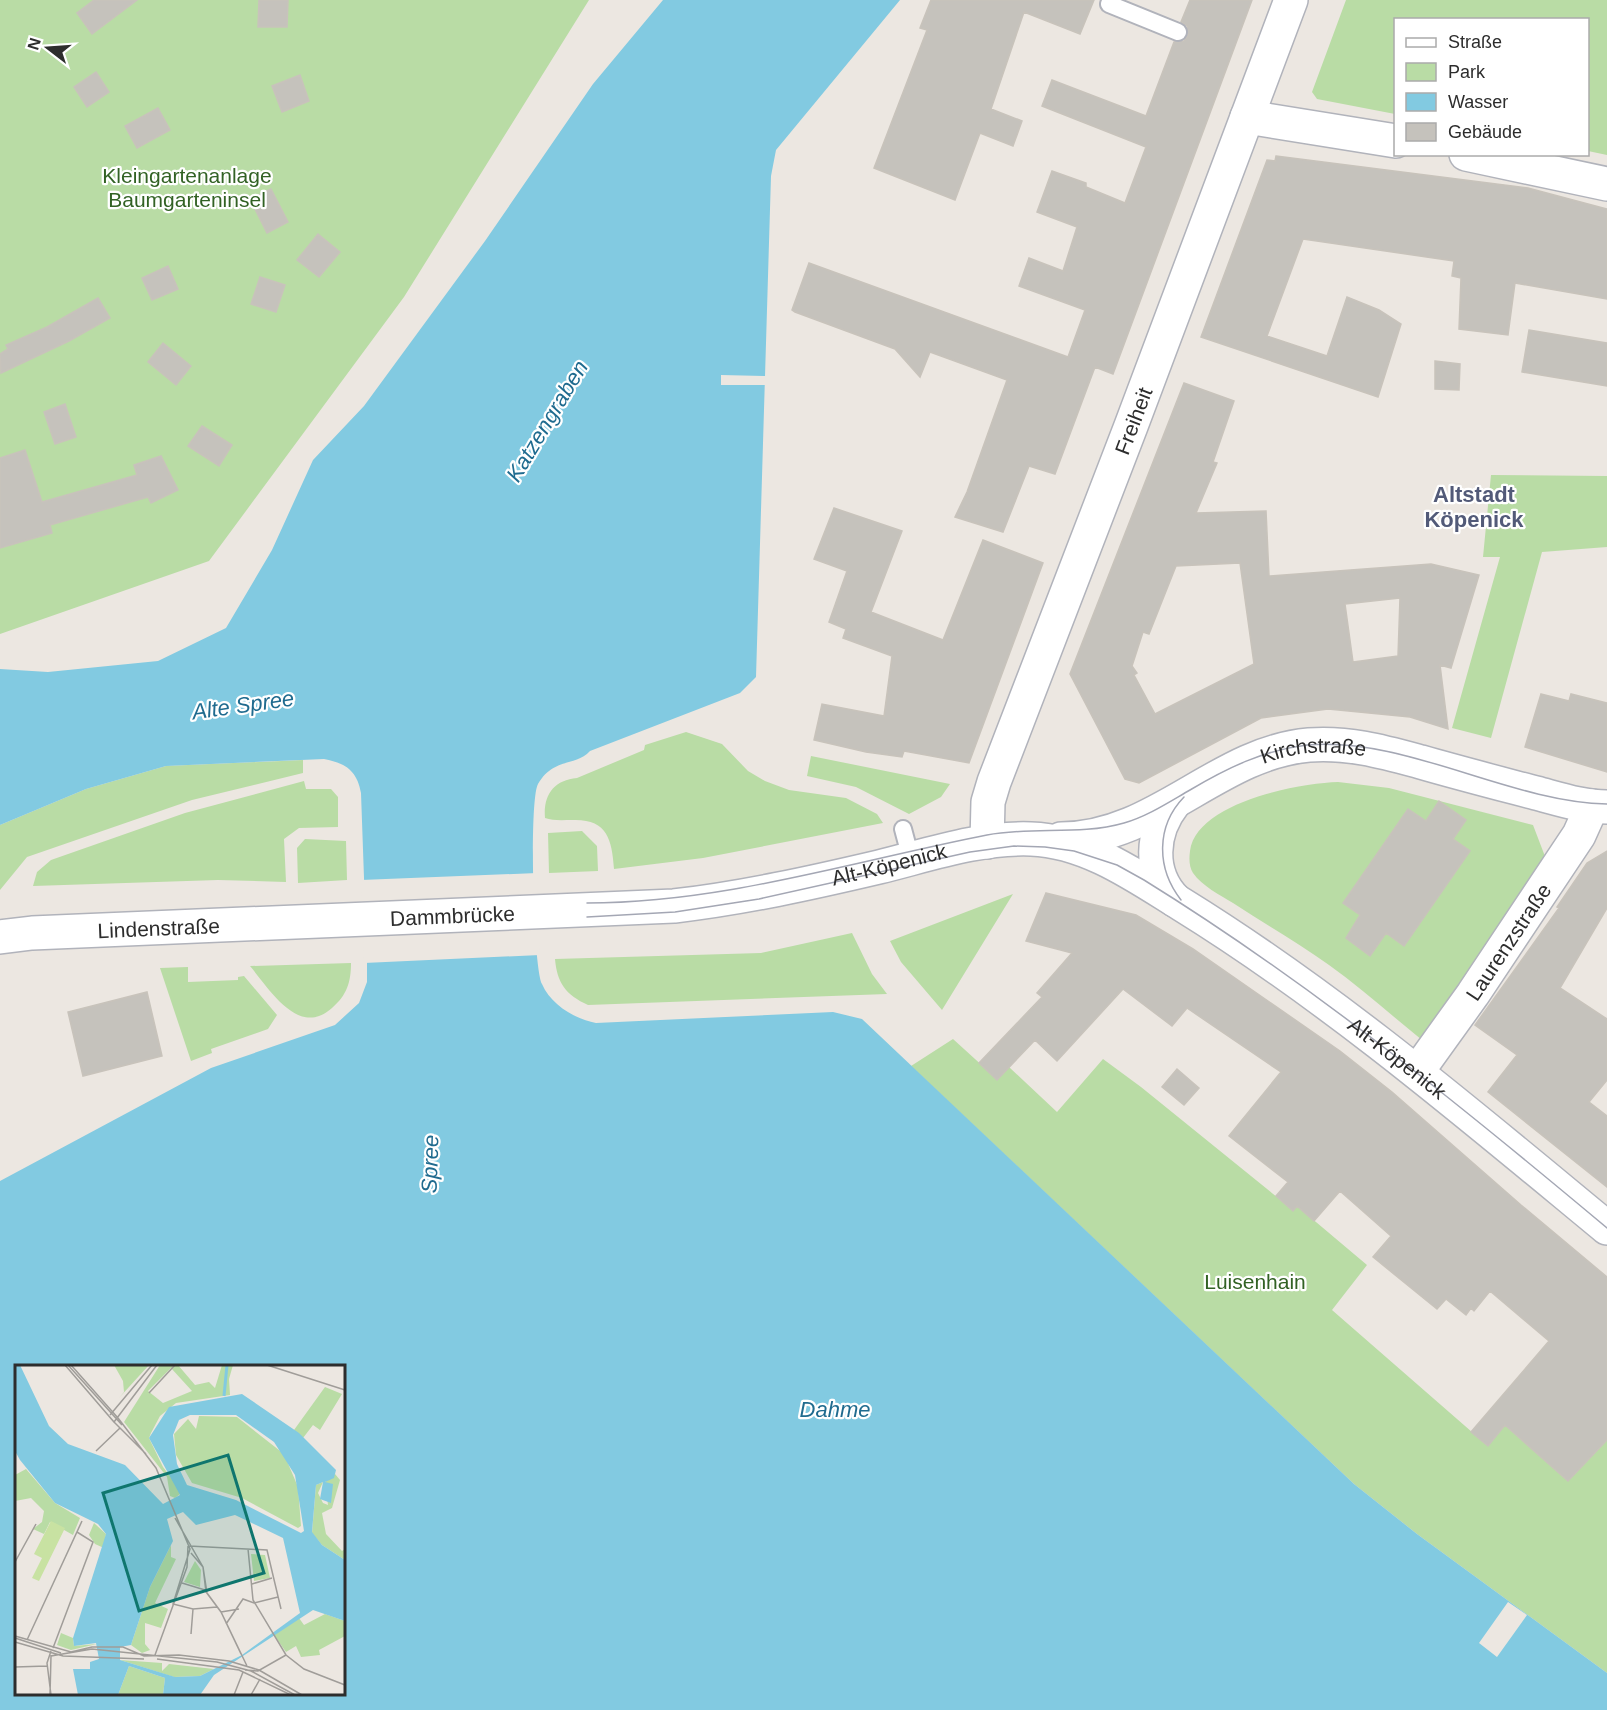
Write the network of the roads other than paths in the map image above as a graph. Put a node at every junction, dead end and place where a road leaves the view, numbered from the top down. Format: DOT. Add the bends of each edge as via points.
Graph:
graph roads {
  1 [pos="1291,0"];
  2 [pos="1109,4"];
  3 [pos="1178,32"];
  4 [pos="1247,117"];
  5 [pos="1394,141"];
  6 [pos="1475,156"];
  7 [pos="1607,184"];
  8 [pos="1174,803"];
  9 [pos="1599,806"];
  10 [pos="1032,839"];
  11 [pos="987,842"];
  12 [pos="1176,902"];
  13 [pos="587,910"];
  14 [pos="317,921"];
  15 [pos="0,937"];
  16 [pos="1417,1072"];
  17 [pos="1607,1228"];
  1 -- 4 [label="street, Freiheit"];
  2 -- 3 [label="lane"];
  4 -- 5 [label="street"];
  4 -- 11 [label="street, Freiheit" via="994,782 988,802"];
  6 -- 7 [label="street"];
  8 -- 9 [label="street, Kirchstraße" via="1249,761 1288,749 1324,744 1389,753"];
  8 -- 10 [label="street, Kirchstraße" via="1116,832 1081,839"];
  8 -- 12 [label="street, Alt-Köpenick" via="1159,829 1155,854 1161,882"];
  9 -- 16 [label="street, Laurenzstraße"];
  10 -- 11 [label="street, Alt-Köpenick"];
  10 -- 12 [label="street, Alt-Köpenick" via="1102,858"];
  11 -- 13 [label="street, Alt-Köpenick" via="907,844 724,900"];
  12 -- 16 [label="street, Alt-Köpenick" via="1320,999"];
  13 -- 14 [label="street, Dammbrücke"];
  14 -- 15 [label="street, Lindenstraße"];
  16 -- 17 [label="street, Alt-Köpenick"];
}
